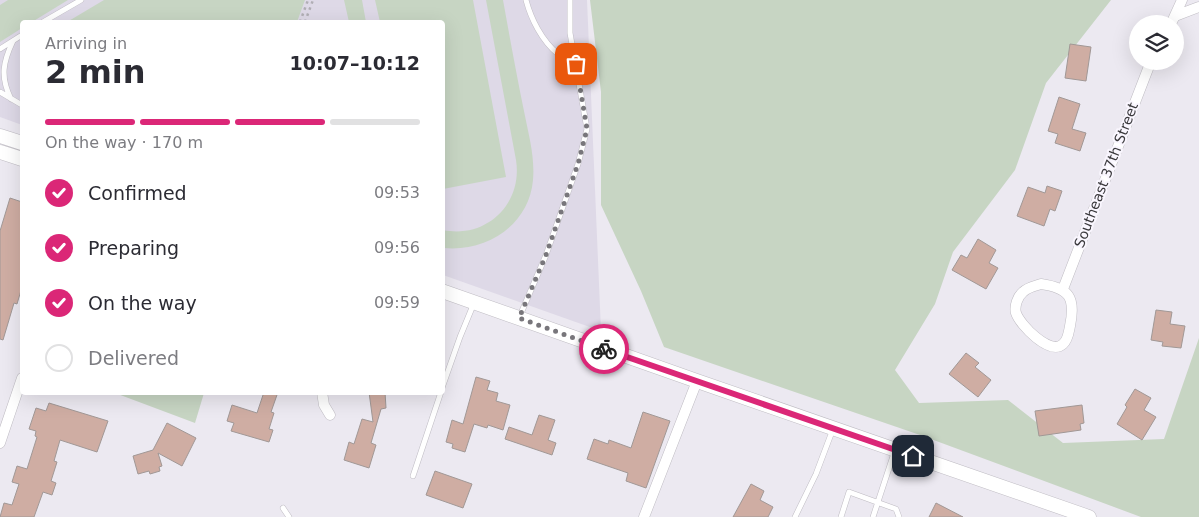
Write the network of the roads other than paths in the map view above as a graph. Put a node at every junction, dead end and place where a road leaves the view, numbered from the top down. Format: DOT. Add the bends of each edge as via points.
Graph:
graph roads {
  1 [pos="81,0"];
  2 [pos="526,0"];
  3 [pos="570,0"];
  4 [pos="1182,0"];
  5 [pos="1199,7"];
  6 [pos="1175,15"];
  7 [pos="1183,15"];
  8 [pos="46,20"];
  9 [pos="20,36"];
  10 [pos="13,41"];
  11 [pos="0,48"];
  12 [pos="576,64"];
  13 [pos="1147,70"];
  14 [pos="0,92"];
  15 [pos="11,98"];
  16 [pos="20,104"];
  17 [pos="0,136"];
  18 [pos="20,142"];
  19 [pos="0,152"];
  20 [pos="20,158"];
  21 [pos="1063,289"];
  22 [pos="445,292"];
  23 [pos="474,302"];
  24 [pos="519,318"];
  25 [pos="445,380"];
  26 [pos="697,381"];
  27 [pos="20,384"];
  28 [pos="322,395"];
  29 [pos="440,395"];
  30 [pos="330,415"];
  31 [pos="833,429"];
  32 [pos="0,442"];
  33 [pos="895,450"];
  34 [pos="413,476"];
  35 [pos="878,502"];
  36 [pos="283,508"];
  37 [pos="289,517"];
  38 [pos="644,517"];
  39 [pos="795,517"];
  40 [pos="841,517"];
  41 [pos="873,517"];
  42 [pos="899,517"];
  43 [pos="1089,517"];
  1 -- 8 [label="lane"];
  2 -- 12 [label="lane" via="541,35 558,54"];
  3 -- 12 [label="lane" via="570,33"];
  4 -- 6 [label="street"];
  5 -- 7 [label="street"];
  9 -- 10 [label="lane"];
  10 -- 11 [label="lane"];
  10 -- 15 [label="lane" via="2,73"];
  12 -- 24 [label="lane" via="587,129 575,174 546,255"];
  13 -- 21 [label="street, Southeast 37th Street"];
  14 -- 15 [label="lane"];
  15 -- 16 [label="lane"];
  17 -- 18 [label="main road"];
  19 -- 20 [label="main road"];
  21 -- 21 [label="street" via="1041,284 1023,292 1016,306 1016,313 1036,339 1057,347 1064,344 1071,323 1072,306"];
  22 -- 23 [label="main road"];
  23 -- 24 [label="main road"];
  23 -- 25 [label="lane"];
  24 -- 26 [label="main road"];
  26 -- 31 [label="main road"];
  26 -- 38 [label="street"];
  27 -- 32 [label="street"];
  28 -- 30 [label="street"];
  29 -- 34 [label="lane"];
  31 -- 33 [label="main road"];
  31 -- 39 [label="lane"];
  33 -- 35 [label="lane"];
  33 -- 43 [label="main road"];
  35 -- 40 [label="lane" via="849,492"];
  35 -- 41 [label="lane"];
  35 -- 42 [label="lane" via="896,509"];
  36 -- 37 [label="lane"];
}
